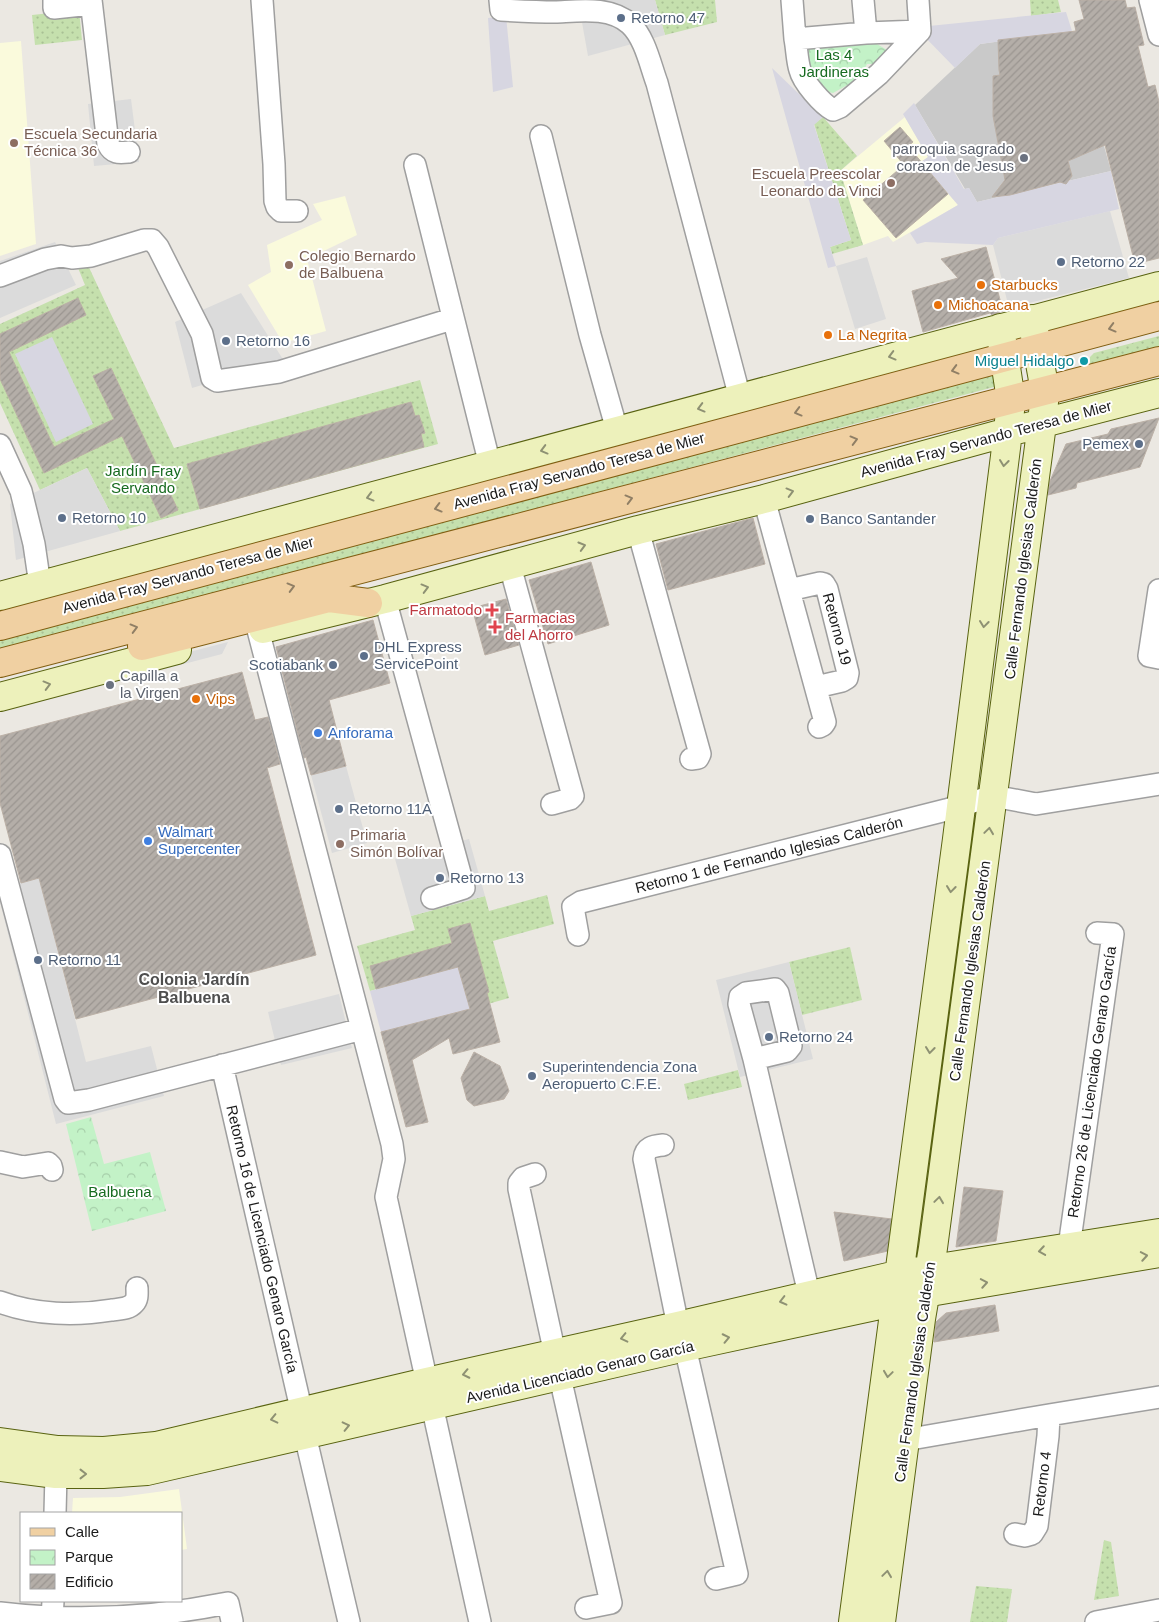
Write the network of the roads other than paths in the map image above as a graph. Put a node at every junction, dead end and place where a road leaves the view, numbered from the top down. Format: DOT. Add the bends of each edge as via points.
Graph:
graph roads {
  1 [pos="54,0"];
  2 [pos="262,0"];
  3 [pos="500,0"];
  4 [pos="792,0"];
  5 [pos="863,0"];
  6 [pos="918,0"];
  7 [pos="1150,0"];
  8 [pos="91,2"];
  9 [pos="920,31"];
  10 [pos="866,33"];
  11 [pos="1159,35"];
  12 [pos="795,39"];
  13 [pos="541,136"];
  14 [pos="129,152"];
  15 [pos="415,166"];
  16 [pos="297,211"];
  17 [pos="0,276"];
  18 [pos="1159,286"];
  19 [pos="1159,316"];
  20 [pos="452,319"];
  21 [pos="1032,319"];
  22 [pos="1000,328"];
  23 [pos="1038,348"];
  24 [pos="1004,357"];
  25 [pos="1159,361"];
  26 [pos="1045,391"];
  27 [pos="1159,393"];
  28 [pos="740,398"];
  29 [pos="1011,400"];
  30 [pos="1042,424"];
  31 [pos="616,430"];
  32 [pos="1008,432"];
  33 [pos="0,445"];
  34 [pos="490,465"];
  35 [pos="764,499"];
  36 [pos="638,530"];
  37 [pos="510,566"];
  38 [pos="40,585"];
  39 [pos="789,590"];
  40 [pos="1159,590"];
  41 [pos="0,596"];
  42 [pos="376,601"];
  43 [pos="0,626"];
  44 [pos="258,630"];
  45 [pos="36,654"];
  46 [pos="1159,658"];
  47 [pos="0,663"];
  48 [pos="816,687"];
  49 [pos="0,697"];
  50 [pos="819,727"];
  51 [pos="691,759"];
  52 [pos="1159,784"];
  53 [pos="993,796"];
  54 [pos="552,804"];
  55 [pos="962,805"];
  56 [pos="0,855"];
  57 [pos="432,898"];
  58 [pos="1097,933"];
  59 [pos="578,935"];
  60 [pos="362,1029"];
  61 [pos="754,1059"];
  62 [pos="222,1065"];
  63 [pos="663,1145"];
  64 [pos="0,1162"];
  65 [pos="52,1170"];
  66 [pos="535,1174"];
  67 [pos="1159,1233"];
  68 [pos="1069,1247"];
  69 [pos="1159,1254"];
  70 [pos="901,1274"];
  71 [pos="928,1281"];
  72 [pos="137,1288"];
  73 [pos="809,1294"];
  74 [pos="898,1301"];
  75 [pos="0,1302"];
  76 [pos="681,1337"];
  77 [pos="558,1366"];
  78 [pos="430,1394"];
  79 [pos="1159,1398"];
  80 [pos="1049,1415"];
  81 [pos="303,1424"];
  82 [pos="905,1440"];
  83 [pos="0,1442"];
  84 [pos="189,1450"];
  85 [pos="0,1467"];
  86 [pos="56,1474"];
  87 [pos="55,1512"];
  88 [pos="1015,1534"];
  89 [pos="716,1579"];
  90 [pos="586,1608"];
  91 [pos="52,1610"];
  92 [pos="1159,1610"];
  93 [pos="0,1613"];
  94 [pos="232,1621"];
  95 [pos="349,1622"];
  96 [pos="480,1622"];
  97 [pos="853,1622"];
  98 [pos="881,1622"];
  99 [pos="1096,1622"];
  1 -- 8 [label="street" via="54,8"];
  2 -- 16 [label="street" via="275,201 281,211"];
  3 -- 28 [label="street" via="501,10 589,10 614,15 629,23 642,42 657,83"];
  4 -- 12 [label="street"];
  5 -- 10 [label="street"];
  6 -- 9 [label="street"];
  7 -- 11 [label="street"];
  8 -- 14 [label="street" via="108,144 115,152"];
  9 -- 10 [label="street"];
  9 -- 12 [label="street" via="879,74 833,110 822,102 803,78"];
  10 -- 12 [label="street"];
  13 -- 31 [label="street"];
  15 -- 20 [label="street"];
  17 -- 20 [label="street" via="45,259 91,256 152,240 191,310 202,334 212,378 217,381 279,372"];
  18 -- 21 [label="street, Avenida Fray Servando Teresa de Mier"];
  19 -- 23 [label="main road, Avenida Fray Servando Teresa de Mier, one-way"];
  20 -- 34 [label="street"];
  21 -- 22 [label="street, Avenida Fray Servando Teresa de Mier"];
  21 -- 23 [label="street, Calle Fernando Iglesias Calderón"];
  22 -- 24 [label="street, Calle Fernando Iglesias Calderón"];
  22 -- 28 [label="street, Avenida Fray Servando Teresa de Mier, one-way"];
  23 -- 24 [label="main road, Avenida Fray Servando Teresa de Mier"];
  23 -- 26 [label="street, Calle Fernando Iglesias Calderón"];
  24 -- 29 [label="street, Calle Fernando Iglesias Calderón"];
  24 -- 43 [label="main road, Avenida Fray Servando Teresa de Mier, one-way"];
  25 -- 26 [label="main road, Avenida Fray Servando Teresa de Mier"];
  26 -- 29 [label="main road, Avenida Fray Servando Teresa de Mier"];
  26 -- 30 [label="street, Calle Fernando Iglesias Calderón"];
  27 -- 30 [label="street, Avenida Fray Servando Teresa de Mier"];
  28 -- 31 [label="street, Avenida Fray Servando Teresa de Mier, one-way"];
  29 -- 32 [label="street, Calle Fernando Iglesias Calderón"];
  45 -- 29 [label="main road, Avenida Fray Servando Teresa de Mier, one-way"];
  30 -- 32 [label="street, Avenida Fray Servando Teresa de Mier"];
  30 -- 53 [label="street, Calle Fernando Iglesias Calderón"];
  31 -- 34 [label="street, Avenida Fray Servando Teresa de Mier, one-way"];
  35 -- 32 [label="street, Avenida Fray Servando Teresa de Mier, one-way"];
  32 -- 55 [label="street, Calle Fernando Iglesias Calderón, one-way"];
  33 -- 38 [label="street" via="21,491"];
  34 -- 38 [label="street, Avenida Fray Servando Teresa de Mier, one-way"];
  35 -- 36 [label="street, Avenida Fray Servando Teresa de Mier"];
  35 -- 39 [label="street"];
  37 -- 36 [label="street, Avenida Fray Servando Teresa de Mier, one-way"];
  36 -- 51 [label="street" via="700,754 698,758"];
  42 -- 37 [label="street, Avenida Fray Servando Teresa de Mier, one-way"];
  37 -- 54 [label="street" via="573,796"];
  38 -- 41 [label="street, Avenida Fray Servando Teresa de Mier"];
  39 -- 48 [label="street"];
  39 -- 48 [label="street, Retorno 19" via="820,583 827,589 848,673 842,681"];
  40 -- 46 [label="street" via="1150,656"];
  42 -- 44 [label="street, Avenida Fray Servando Teresa de Mier"];
  42 -- 45 [label="main road" via="329,598 129,649"];
  42 -- 57 [label="street" via="464,888"];
  49 -- 44 [label="street, Avenida Fray Servando Teresa de Mier, one-way"];
  44 -- 60 [label="street"];
  45 -- 47 [label="main road, Avenida Fray Servando Teresa de Mier"];
  48 -- 50 [label="street" via="825,722"];
  52 -- 53 [label="street" via="1036,804"];
  53 -- 55 [label="street, Retorno 1 de Fernando Iglesias Calderón"];
  71 -- 53 [label="street, Calle Fernando Iglesias Calderón, one-way"];
  55 -- 59 [label="street, Retorno 1 de Fernando Iglesias Calderón" via="581,902 572,907"];
  55 -- 70 [label="street, Calle Fernando Iglesias Calderón, one-way"];
  56 -- 62 [label="street" via="68,1103"];
  58 -- 68 [label="street, Retorno 26 de Licenciado Genaro García" via="1113,934"];
  60 -- 62 [label="street"];
  60 -- 78 [label="street" via="392,1144 394,1159 386,1197"];
  61 -- 73 [label="street"];
  62 -- 81 [label="street, Retorno 16 de Licenciado Genaro García"];
  63 -- 76 [label="street" via="648,1149 644,1152 644,1159"];
  64 -- 65 [label="street" via="23,1167 48,1163"];
  66 -- 77 [label="street" via="522,1178 519,1189"];
  67 -- 68 [label="street, Avenida Licenciado Genaro García"];
  68 -- 71 [label="street, Avenida Licenciado Genaro García, one-way"];
  71 -- 69 [label="street, Avenida Licenciado Genaro García, one-way"];
  70 -- 71 [label="street, Avenida Licenciado Genaro García"];
  70 -- 73 [label="street, Avenida Licenciado Genaro García"];
  70 -- 74 [label="street, Calle Fernando Iglesias Calderón"];
  71 -- 74 [label="street, Avenida Licenciado Genaro García"];
  71 -- 82 [label="street, Calle Fernando Iglesias Calderón"];
  72 -- 75 [label="street" via="137,1299 128,1308 90,1314 32,1310"];
  73 -- 76 [label="street, Avenida Licenciado Genaro García, one-way"];
  76 -- 74 [label="street, Avenida Licenciado Genaro García, one-way"];
  74 -- 97 [label="street, Calle Fernando Iglesias Calderón, one-way"];
  76 -- 77 [label="street, Avenida Licenciado Genaro García"];
  76 -- 89 [label="street" via="737,1574"];
  77 -- 78 [label="street, Avenida Licenciado Genaro García"];
  77 -- 90 [label="street" via="611,1602"];
  78 -- 81 [label="street, Avenida Licenciado Genaro García"];
  78 -- 96 [label="street"];
  79 -- 80 [label="street"];
  80 -- 82 [label="street"];
  80 -- 88 [label="street, Retorno 4" via="1038,1526 1032,1534"];
  81 -- 84 [label="street, Avenida Licenciado Genaro García"];
  81 -- 95 [label="street, Retorno 16 de Licenciado Genaro García"];
  98 -- 82 [label="street, Calle Fernando Iglesias Calderón, one-way"];
  83 -- 84 [label="street, Avenida Licenciado Genaro García" via="58,1450 156,1446"];
  86 -- 84 [label="street, Avenida Licenciado Genaro García, one-way" via="147,1471"];
  85 -- 86 [label="street, Avenida Licenciado Genaro García"];
  86 -- 87 [label="street"];
  91 -- 93 [label="street"];
  91 -- 94 [label="street" via="81,1619 154,1615 228,1604"];
  92 -- 99 [label="street"];
}
